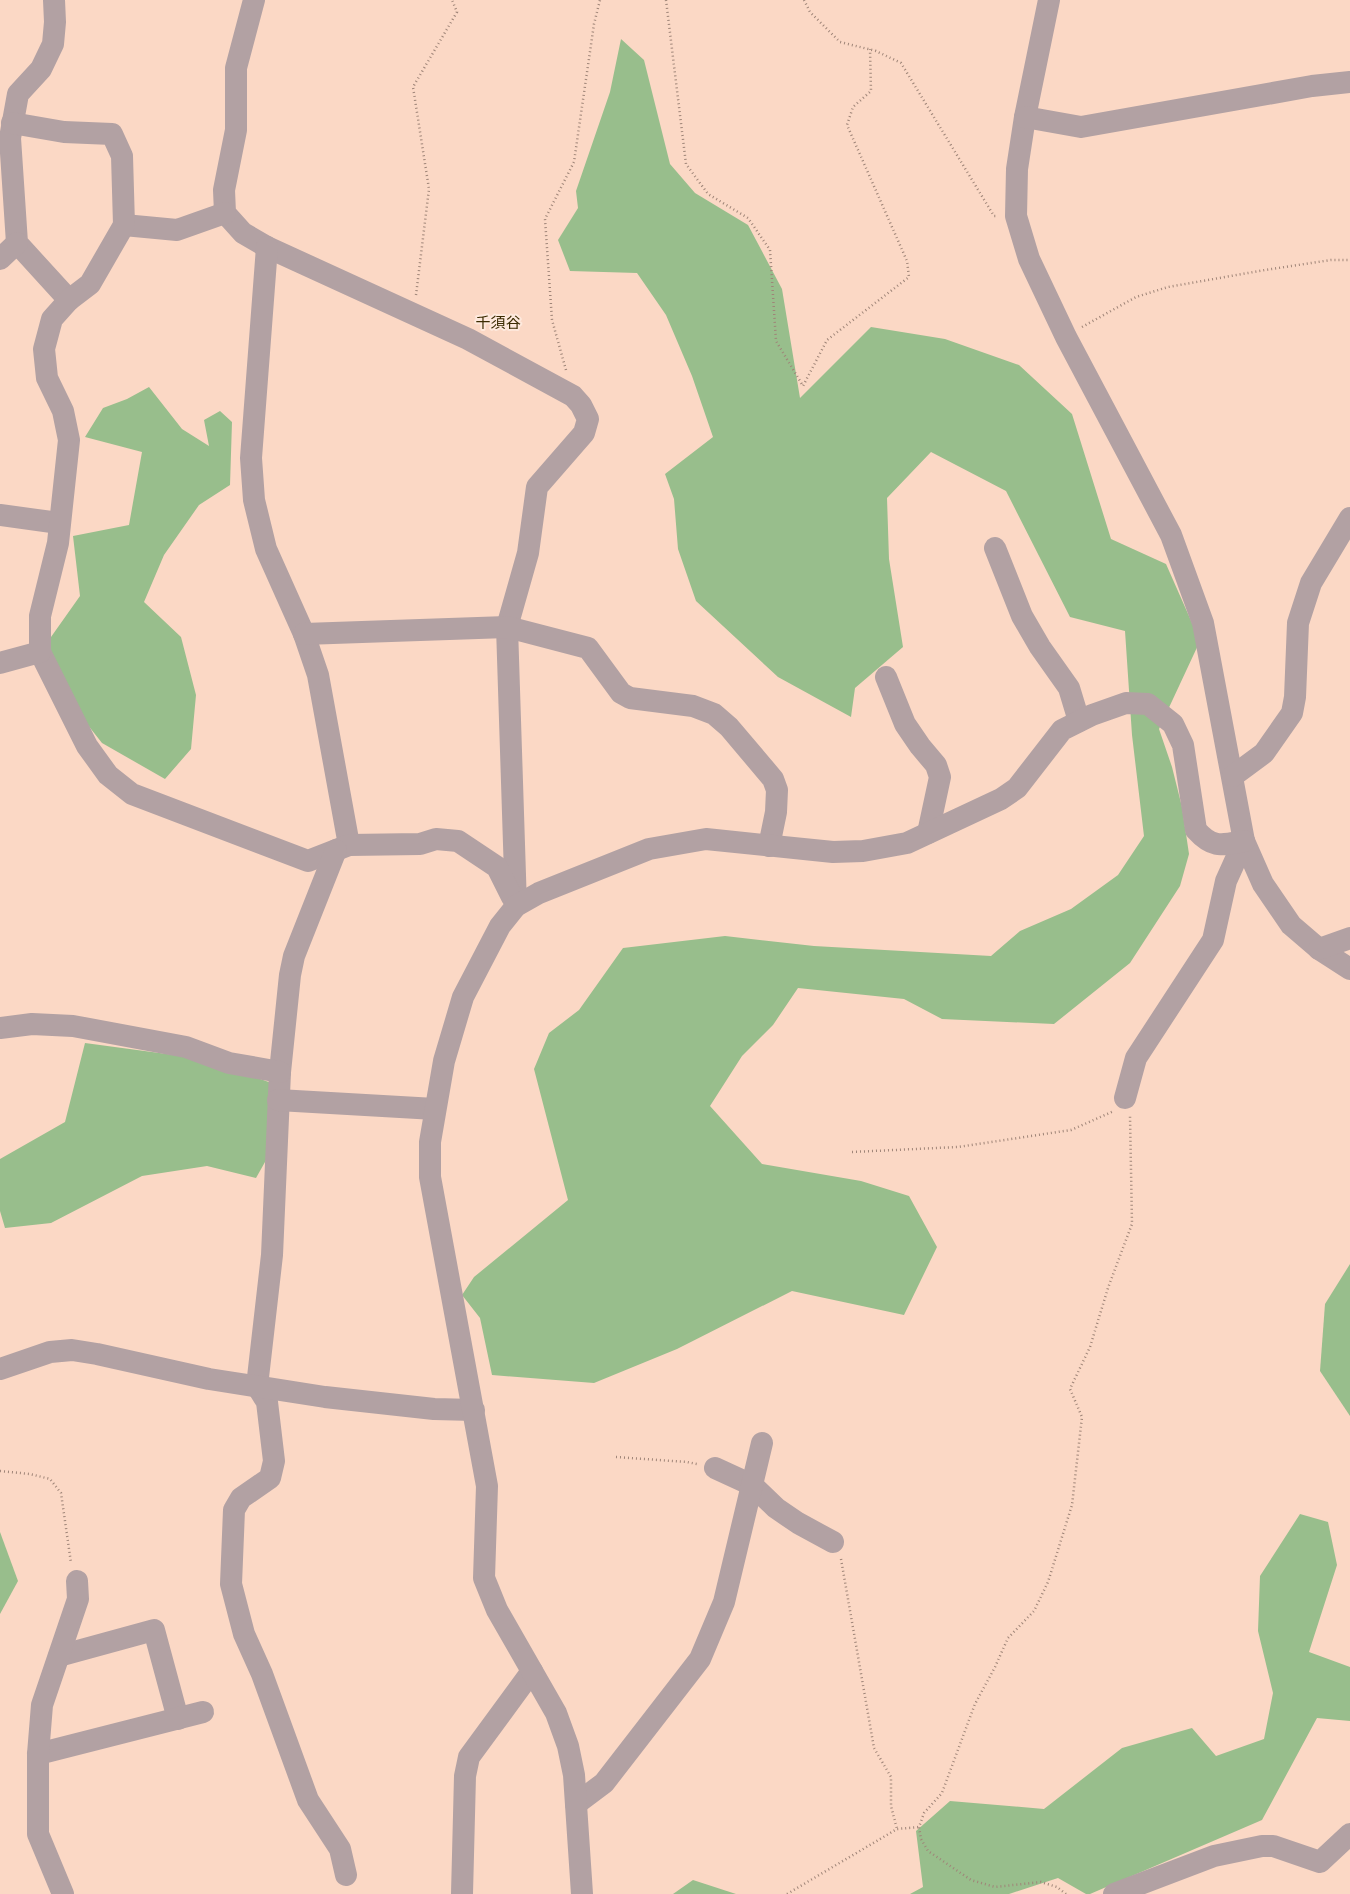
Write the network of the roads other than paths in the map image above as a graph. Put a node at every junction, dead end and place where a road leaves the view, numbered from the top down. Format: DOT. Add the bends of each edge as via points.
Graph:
graph roads {
  1 [pos="54,0"];
  2 [pos="254,0"];
  3 [pos="1049,0"];
  4 [pos="1350,82"];
  5 [pos="1025,117"];
  6 [pos="12,123"];
  7 [pos="225,213"];
  8 [pos="124,225"];
  9 [pos="16,242"];
  10 [pos="267,246"];
  11 [pos="0,259"];
  12 [pos="69,300"];
  13 [pos="0,515"];
  14 [pos="1350,518"];
  15 [pos="59,523"];
  16 [pos="995,548"];
  17 [pos="507,627"];
  18 [pos="304,634"];
  19 [pos="40,652"];
  20 [pos="0,663"];
  21 [pos="886,677"];
  22 [pos="1079,721"];
  23 [pos="1233,776"];
  24 [pos="928,832"];
  25 [pos="1244,841"];
  26 [pos="769,846"];
  27 [pos="343,848"];
  28 [pos="516,906"];
  29 [pos="1350,938"];
  30 [pos="1319,949"];
  31 [pos="1350,969"];
  32 [pos="0,1028"];
  33 [pos="280,1072"];
  34 [pos="1125,1098"];
  35 [pos="278,1100"];
  36 [pos="436,1109"];
  37 [pos="0,1369"];
  38 [pos="257,1386"];
  39 [pos="474,1410"];
  40 [pos="762,1443"];
  41 [pos="715,1468"];
  42 [pos="752,1484"];
  43 [pos="833,1542"];
  44 [pos="77,1581"];
  45 [pos="59,1656"];
  46 [pos="532,1671"];
  47 [pos="203,1712"];
  48 [pos="178,1719"];
  49 [pos="38,1754"];
  50 [pos="576,1804"];
  51 [pos="1350,1834"];
  52 [pos="346,1875"];
  53 [pos="63,1894"];
  54 [pos="462,1894"];
  55 [pos="582,1894"];
  56 [pos="1114,1894"];
  1 -- 6 [label="street" via="53,44 40,69 18,94"];
  2 -- 7 [label="street" via="236,68 236,130 224,190"];
  3 -- 5 [label="street"];
  4 -- 5 [label="street" via="1312,86 1080,127"];
  5 -- 23 [label="street" via="1017,169 1016,216 1030,259 1066,337 1174,542 1203,623"];
  6 -- 8 [label="street" via="64,132 112,134 122,156"];
  6 -- 9 [label="street" via="10,138"];
  7 -- 8 [label="street" via="176,230"];
  7 -- 10 [label="street" via="243,234"];
  8 -- 12 [label="street" via="90,284"];
  9 -- 11 [label="street"];
  9 -- 12 [label="street"];
  10 -- 17 [label="street" via="468,339 573,396 581,405 588,419 584,433 537,487 528,554"];
  10 -- 18 [label="street" via="251,458 254,500 266,549"];
  12 -- 15 [label="street" via="52,319 44,349 47,378 63,411 69,440"];
  13 -- 15 [label="street"];
  14 -- 23 [label="street" via="1311,583 1298,623 1292,713 1264,753"];
  15 -- 19 [label="street" via="58,542 40,616"];
  16 -- 22 [label="street" via="1022,616 1069,688"];
  17 -- 18 [label="street"];
  17 -- 26 [label="street" via="588,648 622,693 630,698 693,706 719,718 773,779 777,790 776,812"];
  17 -- 28 [label="street"];
  18 -- 27 [label="street" via="318,675"];
  19 -- 20 [label="street"];
  19 -- 27 [label="street" via="87,746 108,775 132,794 308,861"];
  21 -- 24 [label="street" via="905,724 936,765 940,777"];
  22 -- 24 [label="street" via="1062,730 1017,788 1001,799"];
  22 -- 25 [label="street" via="1126,703 1148,704 1173,724 1183,745 1196,830 1205,840 1221,845"];
  23 -- 25 [label="street"];
  24 -- 26 [label="street" via="907,843 863,851 833,852"];
  25 -- 30 [label="street" via="1263,884 1291,924"];
  25 -- 34 [label="street" via="1226,882 1212,940 1136,1058"];
  26 -- 28 [label="street" via="706,840 649,849 539,893"];
  27 -- 28 [label="street" via="420,844 436,839 458,841 497,867"];
  27 -- 33 [label="street" via="294,956"];
  28 -- 36 [label="street" via="500,926 463,997 444,1061"];
  29 -- 30 [label="street"];
  30 -- 31 [label="street"];
  32 -- 33 [label="street" via="32,1024 73,1026 186,1047 229,1062"];
  33 -- 35 [label="street"];
  35 -- 36 [label="street"];
  35 -- 38 [label="street" via="272,1255"];
  36 -- 39 [label="street" via="430,1142 430,1177"];
  37 -- 38 [label="street" via="50,1352 72,1350 209,1379"];
  38 -- 39 [label="street" via="325,1397 434,1409"];
  38 -- 52 [label="street" via="267,1402 274,1461 270,1478 241,1498 234,1510 231,1584 244,1634 262,1674 308,1800 340,1849"];
  39 -- 46 [label="street" via="487,1486 484,1578 497,1610"];
  40 -- 42 [label="street"];
  41 -- 42 [label="street"];
  42 -- 43 [label="street" via="776,1508 798,1524"];
  42 -- 50 [label="street" via="724,1602 700,1659 604,1783"];
  44 -- 45 [label="street" via="78,1599"];
  45 -- 48 [label="street" via="154,1630"];
  45 -- 49 [label="street" via="42,1704"];
  46 -- 50 [label="street" via="556,1713 568,1746"];
  46 -- 54 [label="street" via="469,1757 465,1776"];
  47 -- 48 [label="street"];
  48 -- 49 [label="street"];
  49 -- 53 [label="street" via="38,1834"];
  50 -- 55 [label="street"];
  51 -- 56 [label="street" via="1320,1862 1273,1846 1262,1846 1214,1856"];
}
